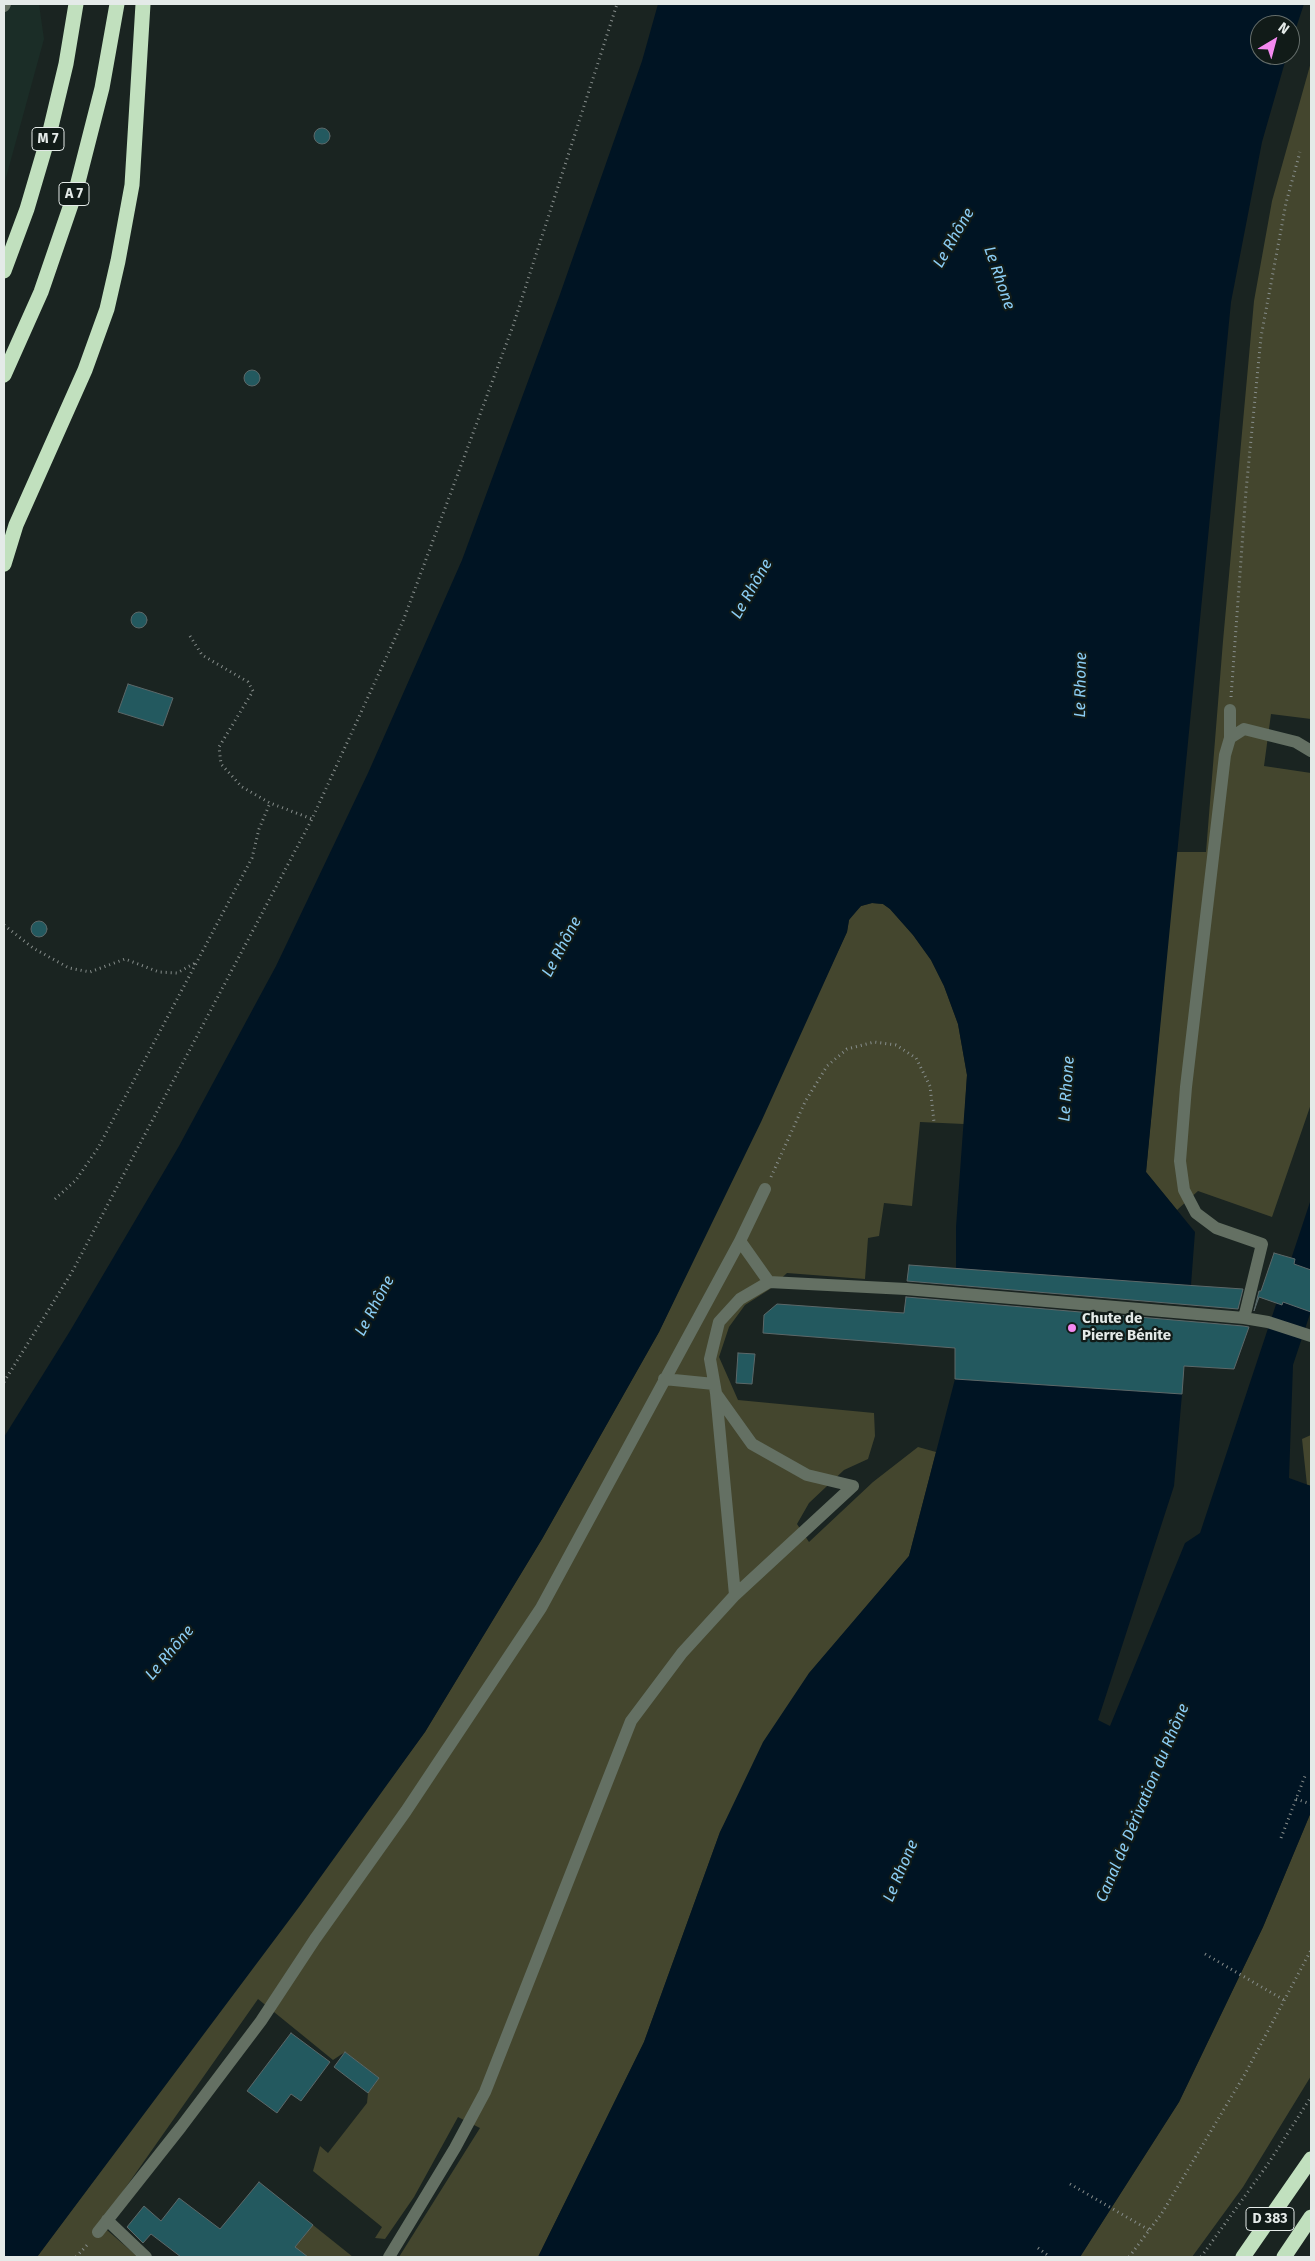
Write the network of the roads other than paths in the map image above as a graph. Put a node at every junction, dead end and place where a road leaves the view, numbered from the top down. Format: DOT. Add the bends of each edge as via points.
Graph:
graph roads {
  1 [pos="76,4"];
  2 [pos="117,4"];
  3 [pos="143,4"];
  4 [pos="4,271"];
  5 [pos="4,376"];
  6 [pos="4,564"];
  7 [pos="1230,710"];
  8 [pos="1230,738"];
  9 [pos="1311,751"];
  10 [pos="765,1188"];
  11 [pos="740,1241"];
  12 [pos="769,1282"];
  13 [pos="702,1310"];
  14 [pos="1244,1318"];
  15 [pos="718,1322"];
  16 [pos="1311,1336"];
  17 [pos="664,1379"];
  18 [pos="715,1388"];
  19 [pos="736,1595"];
  20 [pos="1311,2158"];
  21 [pos="1311,2217"];
  22 [pos="107,2220"];
  23 [pos="98,2232"];
  24 [pos="146,2257"];
  25 [pos="389,2257"];
  26 [pos="1243,2257"];
  27 [pos="1284,2257"];
  1 -- 4 [label="highway, M 7" via="50,131"];
  2 -- 5 [label="highway, A 7" via="102,88 76,190 40,292"];
  3 -- 6 [label="highway" via="132,186 107,309 85,370 20,516"];
  7 -- 8 [label="lane"];
  8 -- 9 [label="lane" via="1244,729 1296,742"];
  8 -- 14 [label="lane" via="1225,755 1180,1160 1184,1190 1196,1213 1216,1228 1262,1244"];
  10 -- 11 [label="lane"];
  11 -- 12 [label="lane"];
  11 -- 13 [label="lane"];
  12 -- 14 [label="lane" via="906,1289"];
  12 -- 15 [label="lane" via="740,1299"];
  13 -- 15 [label="lane"];
  13 -- 17 [label="lane"];
  14 -- 16 [label="lane"];
  15 -- 18 [label="lane" via="710,1359"];
  17 -- 18 [label="lane"];
  17 -- 22 [label="lane" via="541,1608 492,1683 261,2021"];
  18 -- 19 [label="lane"];
  18 -- 19 [label="lane" via="752,1444 807,1474 853,1486"];
  19 -- 25 [label="lane" via="682,1653 631,1721 485,2092"];
  20 -- 26 [label="highway, D 383"];
  21 -- 27 [label="highway, D 383"];
  22 -- 23 [label="lane"];
  22 -- 24 [label="lane"];
}
